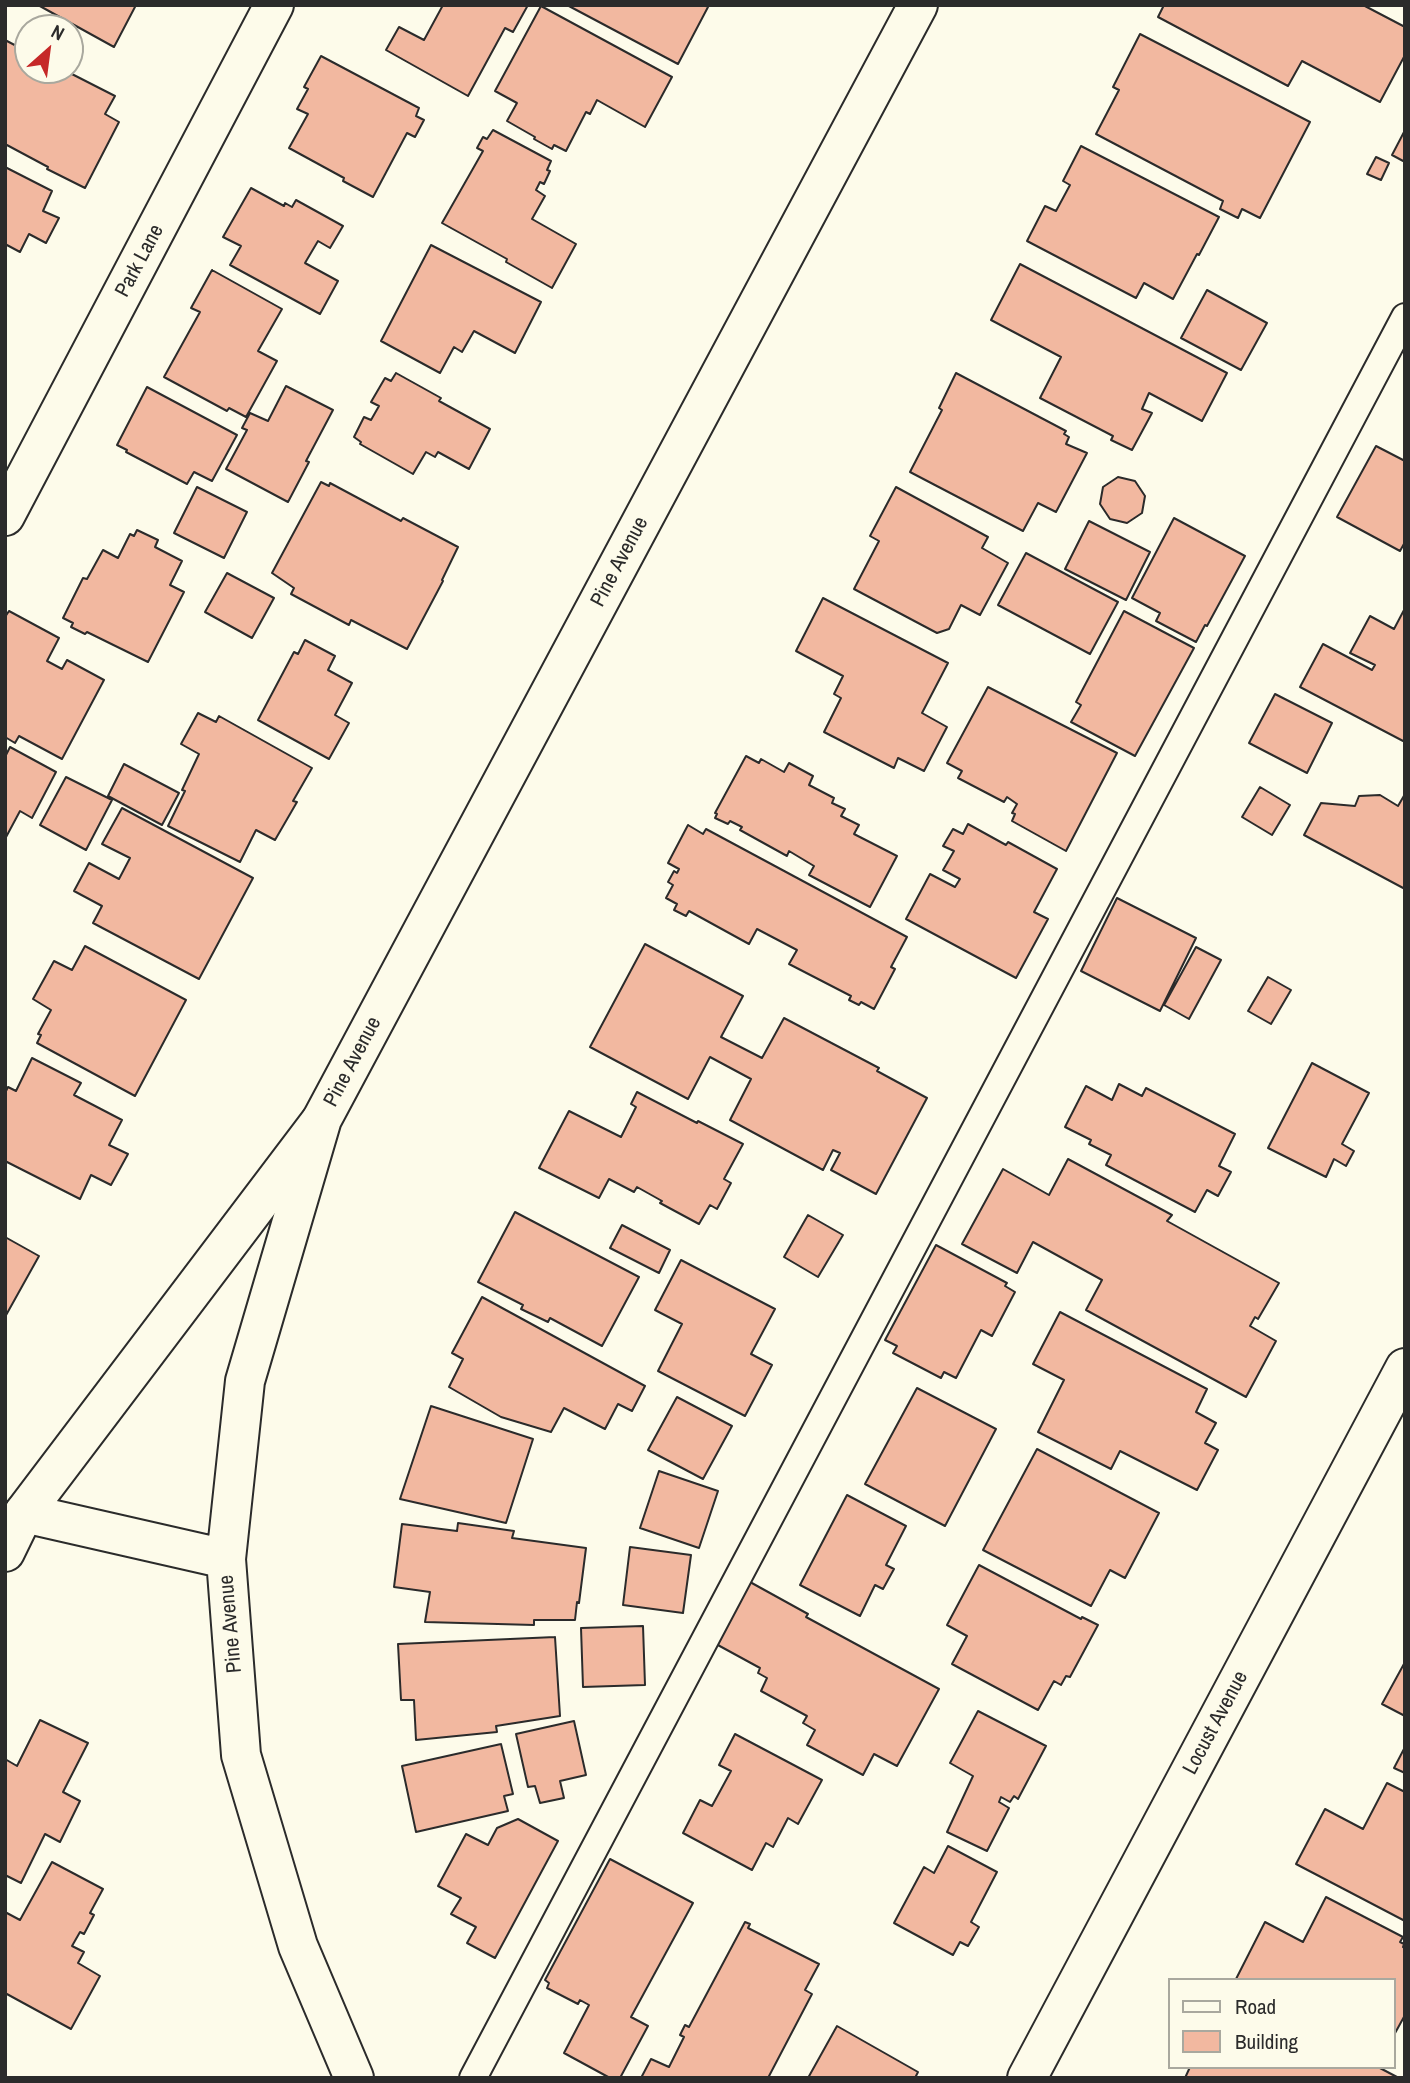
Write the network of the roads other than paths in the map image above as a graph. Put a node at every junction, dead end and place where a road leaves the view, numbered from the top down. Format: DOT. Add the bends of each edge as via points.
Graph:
graph roads {
  1 [pos="274,5"];
  2 [pos="918,5"];
  3 [pos="1405,317"];
  4 [pos="5,516"];
  5 [pos="322,1119"];
  6 [pos="1405,1368"];
  7 [pos="24,1513"];
  8 [pos="5,1552"];
  9 [pos="226,1559"];
  10 [pos="354,2078"];
  11 [pos="473,2078"];
  12 [pos="1027,2078"];
  1 -- 4 [label="street, Park Lane"];
  2 -- 5 [label="street, Pine Avenue"];
  3 -- 11 [label="lane"];
  5 -- 7 [label="street, Pine Avenue"];
  5 -- 9 [label="street, Pine Avenue" via="245,1381"];
  6 -- 12 [label="street, Locust Avenue"];
  7 -- 8 [label="street, Pine Avenue"];
  7 -- 9 [label="street"];
  9 -- 10 [label="street, Pine Avenue" via="241,1755 298,1946"];
}
